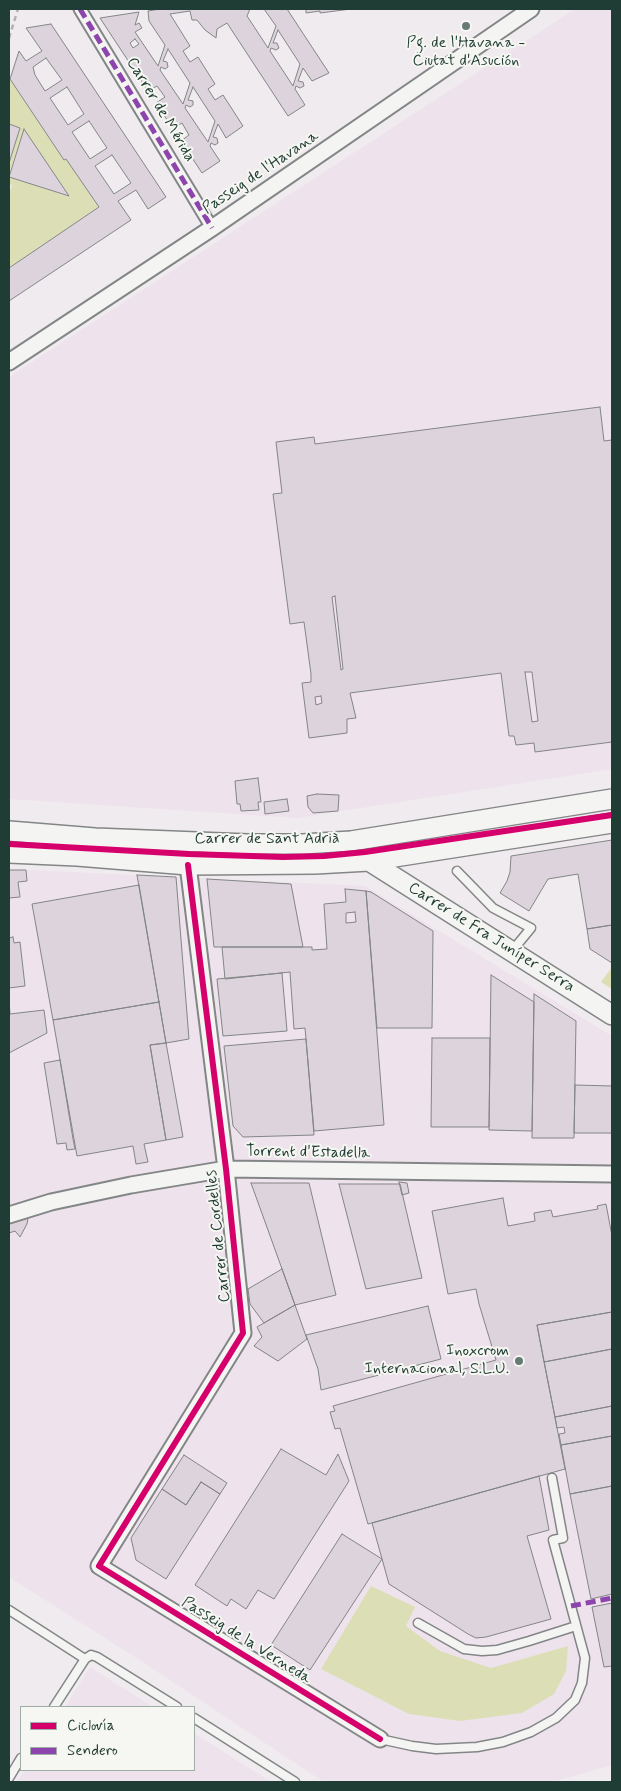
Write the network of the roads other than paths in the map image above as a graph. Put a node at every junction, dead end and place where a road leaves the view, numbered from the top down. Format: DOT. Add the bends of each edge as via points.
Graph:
graph roads {
  1 [pos="80,9"];
  2 [pos="532,9"];
  3 [pos="212,228"];
  4 [pos="9,362"];
  5 [pos="612,799"];
  6 [pos="612,823"];
  7 [pos="9,831"];
  8 [pos="9,853"];
  9 [pos="369,861"];
  10 [pos="188,864"];
  11 [pos="457,871"];
  12 [pos="512,951"];
  13 [pos="612,1015"];
  14 [pos="226,1169"];
  15 [pos="612,1174"];
  16 [pos="9,1214"];
  17 [pos="552,1478"];
  18 [pos="99,1566"];
  19 [pos="9,1610"];
  20 [pos="418,1623"];
  21 [pos="576,1626"];
  22 [pos="86,1659"];
  23 [pos="55,1706"];
  24 [pos="175,1706"];
  25 [pos="195,1719"];
  26 [pos="380,1739"];
  27 [pos="20,1760"];
  28 [pos="9,1778"];
  29 [pos="295,1782"];
  1 -- 3 [label="street, Carrer de Mérida"];
  2 -- 3 [label="street, Passeig de l'Havana"];
  3 -- 4 [label="street, Passeig de l'Havana"];
  5 -- 7 [label="street, Carrer de Sant Adrià" via="351,841 303,844 95,838"];
  6 -- 9 [label="street, Carrer de Sant Adrià"];
  8 -- 10 [label="street, Carrer de Sant Adrià"];
  9 -- 10 [label="street, Carrer de Sant Adrià"];
  9 -- 12 [label="street, Carrer de Fra Juníper Serra"];
  10 -- 14 [label="street, Carrer de Cordelles"];
  11 -- 12 [label="lane" via="493,908 532,928"];
  12 -- 13 [label="street, Carrer de Fra Juníper Serra"];
  14 -- 15 [label="street, Torrent d'Estadella"];
  14 -- 16 [label="street, Torrent d'Estadella" via="131,1185"];
  14 -- 18 [label="street, Carrer de Cordelles" via="243,1333"];
  17 -- 21 [label="lane" via="564,1538 553,1540"];
  18 -- 26 [label="street, Passeig de la Verneda"];
  19 -- 22 [label="lane"];
  20 -- 21 [label="lane" via="464,1650 482,1651 521,1644"];
  21 -- 26 [label="lane" via="585,1658 582,1683 575,1700 556,1718 531,1732 477,1747 436,1748"];
  22 -- 23 [label="lane"];
  22 -- 24 [label="lane" via="91,1655 97,1656"];
  25 -- 29 [label="lane"];
  27 -- 28 [label="lane"];
}
